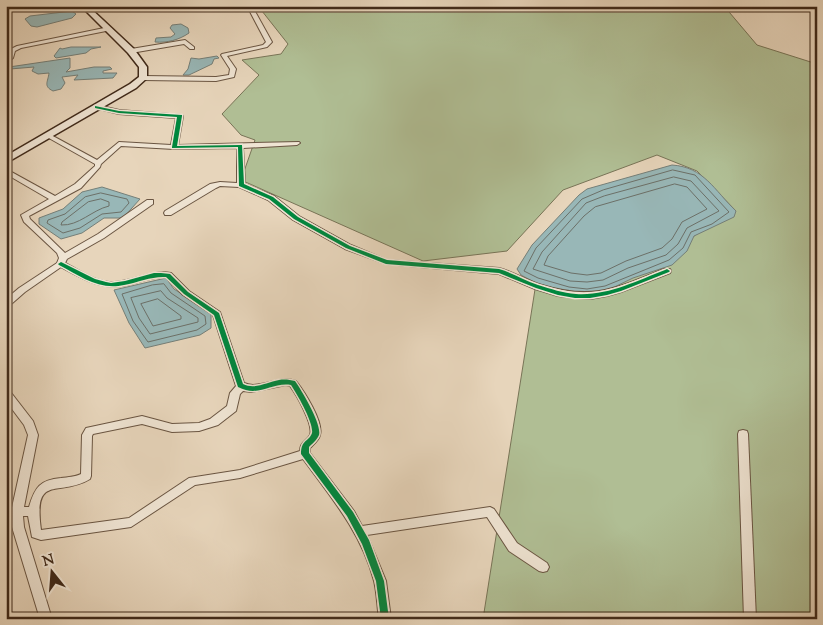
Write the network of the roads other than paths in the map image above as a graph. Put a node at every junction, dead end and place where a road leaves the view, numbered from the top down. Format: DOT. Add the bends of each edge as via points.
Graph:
graph roads {
  1 [pos="110,6"];
  2 [pos="249,6"];
  3 [pos="87,8"];
  4 [pos="109,29"];
  5 [pos="192,48"];
  6 [pos="131,51"];
  7 [pos="6,62"];
  8 [pos="143,78"];
  9 [pos="97,107"];
  10 [pos="49,136"];
  11 [pos="297,143"];
  12 [pos="240,146"];
  13 [pos="174,147"];
  14 [pos="6,160"];
  15 [pos="98,164"];
  16 [pos="6,171"];
  17 [pos="241,185"];
  18 [pos="55,199"];
  19 [pos="150,202"];
  20 [pos="168,213"];
  21 [pos="62,261"];
  22 [pos="667,271"];
  23 [pos="6,304"];
  24 [pos="242,386"];
  25 [pos="6,393"];
  26 [pos="743,434"];
  27 [pos="305,454"];
  28 [pos="33,510"];
  29 [pos="17,512"];
  30 [pos="360,531"];
  31 [pos="543,567"];
  32 [pos="46,619"];
  33 [pos="385,619"];
  34 [pos="750,619"];
  1 -- 3 [label="street"];
  2 -- 8 [label="street" via="269,42 265,46 224,55 233,69 232,76 216,79"];
  3 -- 4 [label="main road"];
  4 -- 6 [label="main road"];
  4 -- 7 [label="street" via="19,47 12,50"];
  5 -- 6 [label="street" via="185,42"];
  6 -- 8 [label="main road" via="143,67"];
  8 -- 9 [label="main road"];
  9 -- 10 [label="main road"];
  9 -- 13 [label="street" via="119,112 180,116"];
  10 -- 14 [label="main road"];
  10 -- 15 [label="street"];
  11 -- 12 [label="street"];
  12 -- 13 [label="street"];
  12 -- 17 [label="street"];
  13 -- 15 [label="street" via="118,144"];
  15 -- 18 [label="street" via="78,186"];
  16 -- 18 [label="street"];
  17 -- 20 [label="street" via="213,186"];
  17 -- 22 [label="street" via="271,198 296,218 348,248 393,263 508,272 536,287 577,297 606,295"];
  18 -- 21 [label="street" via="27,212 25,218 49,239 60,252"];
  19 -- 21 [label="street"];
  21 -- 23 [label="street"];
  21 -- 24 [label="street" via="108,285 168,275 186,293 217,314"];
  24 -- 27 [label="street" via="249,389 293,382 316,428 316,434 304,447"];
  24 -- 28 [label="street" via="235,394 232,408 207,425 172,428 142,420 90,431 87,435 86,476 45,486 39,492"];
  25 -- 29 [label="street" via="29,424 33,435"];
  26 -- 34 [label="street"];
  27 -- 28 [label="street" via="240,474 193,481 139,518 122,524 40,535 35,531"];
  27 -- 30 [label="street"];
  28 -- 29 [label="street"];
  29 -- 32 [label="street" via="18,527"];
  30 -- 31 [label="street" via="490,512 513,547"];
  30 -- 33 [label="street" via="380,580"];
}
